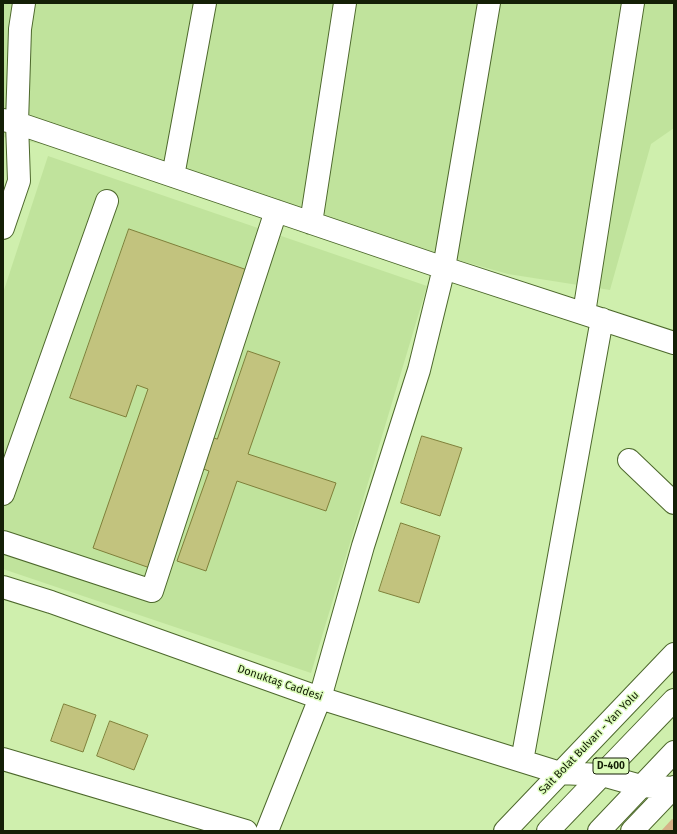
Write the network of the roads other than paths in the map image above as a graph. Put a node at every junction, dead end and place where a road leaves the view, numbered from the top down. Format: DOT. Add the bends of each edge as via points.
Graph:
graph roads {
  1 [pos="24,3"];
  2 [pos="205,3"];
  3 [pos="345,3"];
  4 [pos="489,3"];
  5 [pos="632,3"];
  6 [pos="10,122"];
  7 [pos="173,176"];
  8 [pos="107,201"];
  9 [pos="276,211"];
  10 [pos="312,223"];
  11 [pos="3,228"];
  12 [pos="444,268"];
  13 [pos="593,316"];
  14 [pos="674,343"];
  15 [pos="629,460"];
  16 [pos="3,494"];
  17 [pos="674,503"];
  18 [pos="3,542"];
  19 [pos="3,587"];
  20 [pos="674,654"];
  21 [pos="320,698"];
  22 [pos="674,700"];
  23 [pos="674,752"];
  24 [pos="3,758"];
  25 [pos="522,761"];
  26 [pos="560,773"];
  27 [pos="602,775"];
  28 [pos="641,786"];
  29 [pos="674,788"];
  30 [pos="246,831"];
  31 [pos="267,831"];
  32 [pos="505,831"];
  33 [pos="548,831"];
  34 [pos="599,831"];
  35 [pos="632,831"];
  1 -- 6 [label="main road"];
  2 -- 7 [label="main road"];
  3 -- 10 [label="main road"];
  4 -- 12 [label="main road"];
  5 -- 13 [label="main road"];
  6 -- 7 [label="main road"];
  6 -- 11 [label="main road" via="20,181"];
  7 -- 9 [label="main road"];
  8 -- 16 [label="main road"];
  9 -- 10 [label="main road"];
  9 -- 18 [label="main road" via="152,591"];
  10 -- 12 [label="main road"];
  12 -- 13 [label="main road"];
  12 -- 21 [label="main road" via="419,370 363,546"];
  13 -- 14 [label="main road"];
  13 -- 25 [label="main road"];
  15 -- 17 [label="main road"];
  19 -- 21 [label="main road, Donuktaş Caddesi" via="52,602"];
  20 -- 26 [label="main road, Sait Bolat Bulvarı - Yan Yolu"];
  21 -- 25 [label="main road, Donuktaş Caddesi"];
  21 -- 31 [label="main road"];
  22 -- 27 [label="main road, D-400"];
  23 -- 28 [label="main road"];
  24 -- 30 [label="main road"];
  25 -- 26 [label="main road, Donuktaş Caddesi"];
  26 -- 27 [label="main road, Donuktaş Caddesi"];
  26 -- 32 [label="main road, Sait Bolat Bulvarı - Yan Yolu"];
  27 -- 28 [label="main road, Donuktaş Caddesi"];
  27 -- 33 [label="main road, D-400"];
  28 -- 29 [label="main road, Donuktaş Caddesi"];
  28 -- 34 [label="main road"];
  29 -- 35 [label="main road"];
}
